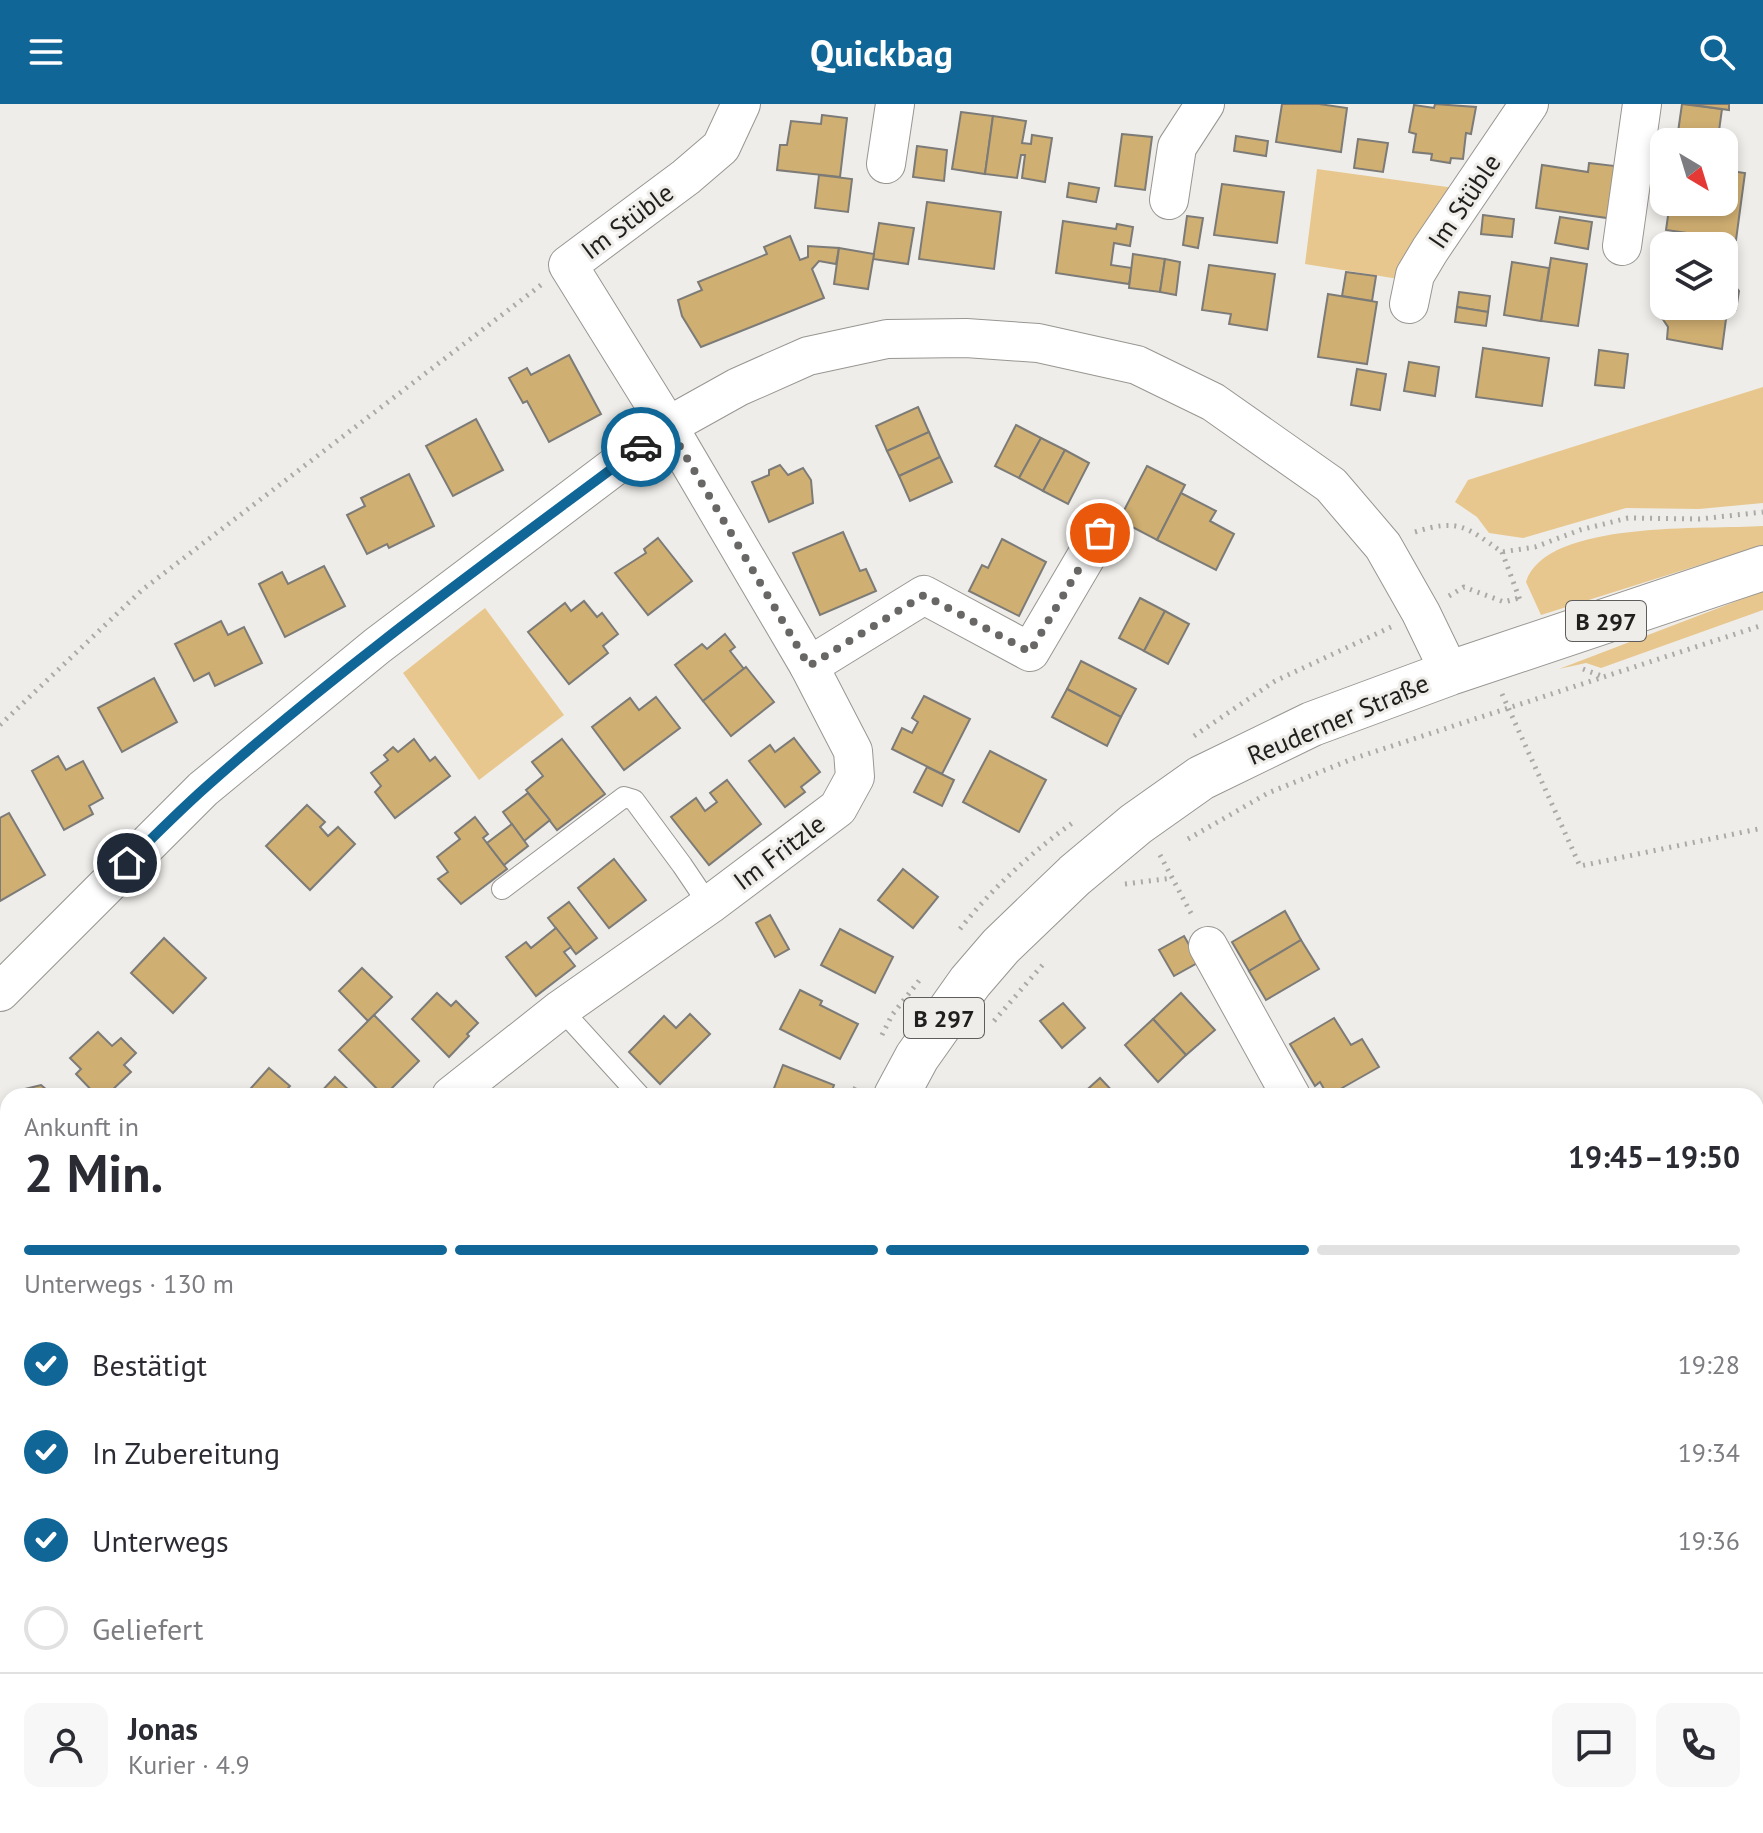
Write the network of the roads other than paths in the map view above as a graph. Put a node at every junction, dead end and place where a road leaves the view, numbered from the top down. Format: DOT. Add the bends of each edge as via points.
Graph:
graph roads {
  1 [pos="741,104"];
  2 [pos="895,104"];
  3 [pos="1205,104"];
  4 [pos="1529,104"];
  5 [pos="1642,104"];
  6 [pos="886,164"];
  7 [pos="1169,200"];
  8 [pos="1622,246"];
  9 [pos="1409,304"];
  10 [pos="668,426"];
  11 [pos="1100,533"];
  12 [pos="1762,568"];
  13 [pos="809,666"];
  14 [pos="1450,673"];
  15 [pos="502,889"];
  16 [pos="709,905"];
  17 [pos="1208,946"];
  18 [pos="0,992"];
  19 [pos="561,1009"];
  20 [pos="461,1088"];
  21 [pos="633,1088"];
  22 [pos="900,1088"];
  23 [pos="1287,1088"];
  1 -- 10 [label="street, Im Stüble" via="721,147 568,265"];
  2 -- 6 [label="street"];
  3 -- 7 [label="street" via="1177,147"];
  4 -- 9 [label="street, Im Stüble" via="1430,250 1415,275"];
  5 -- 8 [label="street"];
  10 -- 13 [label="street, Im Fritzle"];
  10 -- 14 [label="street" via="808,356 887,339 1038,343 1137,365 1213,402 1331,485 1383,546"];
  10 -- 18 [label="street" via="279,724 203,789"];
  11 -- 13 [label="street" via="1030,652 924,595"];
  12 -- 14 [label="main road, Reuderner Straße / B 297"];
  13 -- 16 [label="street, Im Fritzle" via="853,751 855,777 838,808"];
  14 -- 22 [label="main road, Reuderner Straße / B 297" via="1312,724 1201,778 1136,824 1001,946 970,982"];
  15 -- 16 [label="lane" via="624,797 634,800"];
  16 -- 19 [label="street, Im Fritzle"];
  17 -- 23 [label="street"];
  19 -- 20 [label="street, Im Fritzle"];
  19 -- 21 [label="lane"];
}
